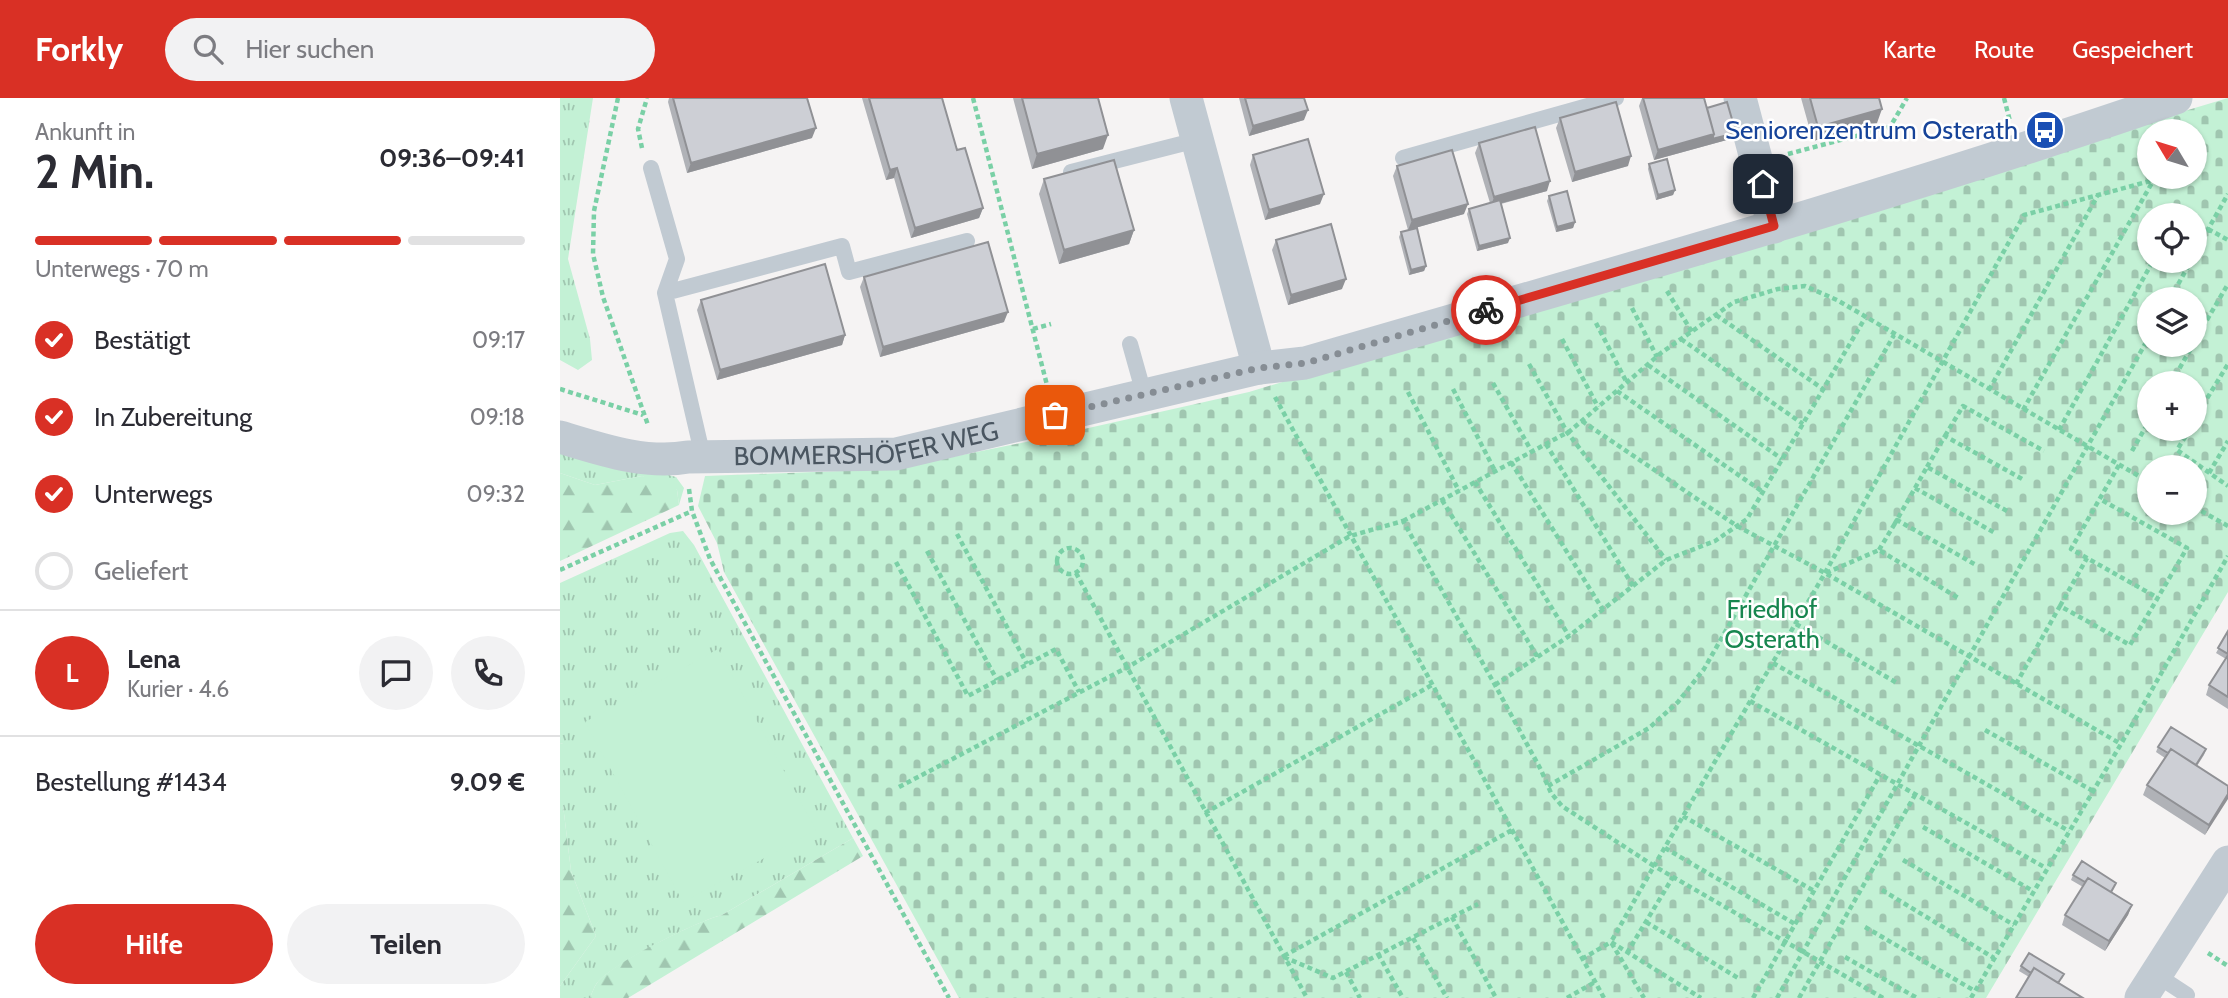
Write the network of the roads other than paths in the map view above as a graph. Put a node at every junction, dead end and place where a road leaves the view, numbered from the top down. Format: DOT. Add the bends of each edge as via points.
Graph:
graph roads {
  1 [pos="1186,98"];
  2 [pos="1616,98"];
  3 [pos="1740,98"];
  4 [pos="2176,98"];
  5 [pos="1197,140"];
  6 [pos="1403,158"];
  7 [pos="651,168"];
  8 [pos="1071,172"];
  9 [pos="1774,226"];
  10 [pos="967,241"];
  11 [pos="665,293"];
  12 [pos="1130,344"];
  13 [pos="1259,368"];
  14 [pos="1144,394"];
  15 [pos="560,437"];
  16 [pos="695,457"];
  17 [pos="2228,862"];
  18 [pos="2148,986"];
  19 [pos="2187,995"];
  1 -- 5 [label="street"];
  2 -- 6 [label="lane"];
  3 -- 9 [label="street"];
  4 -- 9 [label="street, BOMMERSHÖFER WEG"];
  5 -- 8 [label="lane"];
  5 -- 13 [label="street"];
  7 -- 11 [label="lane" via="677,259"];
  9 -- 13 [label="street, BOMMERSHÖFER WEG" via="1306,363"];
  10 -- 11 [label="lane" via="849,272 842,246"];
  11 -- 16 [label="lane"];
  12 -- 14 [label="lane"];
  13 -- 14 [label="street, BOMMERSHÖFER WEG"];
  14 -- 16 [label="street, BOMMERSHÖFER WEG" via="896,454"];
  15 -- 16 [label="street, BOMMERSHÖFER WEG" via="667,461"];
  17 -- 18 [label="street"];
  18 -- 19 [label="lane"];
}
